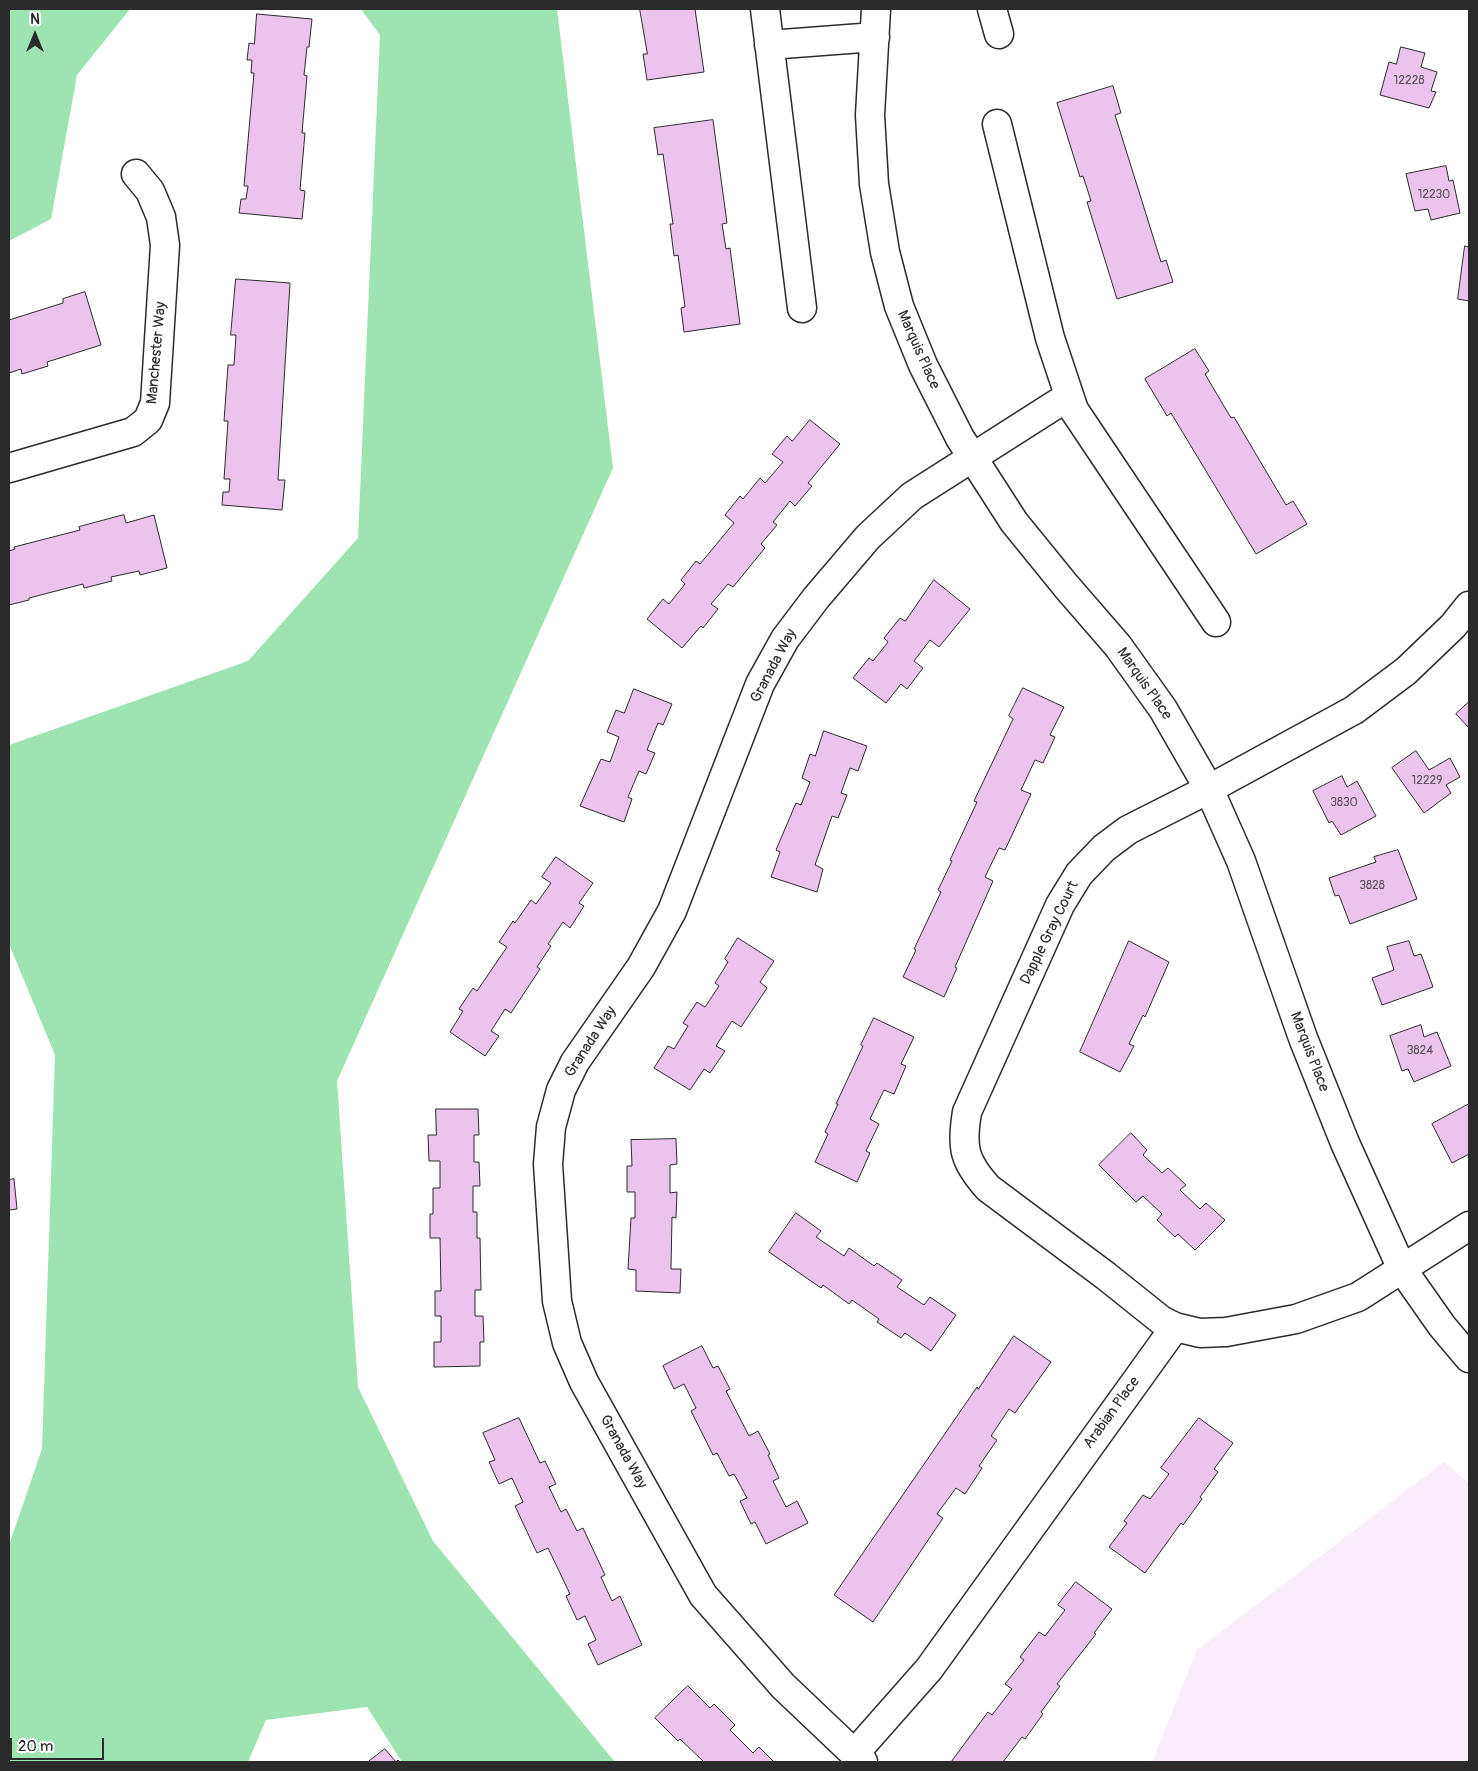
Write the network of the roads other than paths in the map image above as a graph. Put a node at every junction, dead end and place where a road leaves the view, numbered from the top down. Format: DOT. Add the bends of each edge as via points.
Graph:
graph roads {
  1 [pos="765,9"];
  2 [pos="876,9"];
  3 [pos="875,37"];
  4 [pos="770,45"];
  5 [pos="997,124"];
  6 [pos="136,174"];
  7 [pos="802,308"];
  8 [pos="1069,396"];
  9 [pos="971,458"];
  10 [pos="9,468"];
  11 [pos="1469,606"];
  12 [pos="1216,622"];
  13 [pos="1209,789"];
  14 [pos="1469,1226"];
  15 [pos="1402,1269"];
  16 [pos="1175,1327"];
  17 [pos="1469,1358"];
  18 [pos="859,1758"];
  1 -- 4 [label="street"];
  2 -- 3 [label="street, Marquis Place"];
  3 -- 4 [label="street"];
  3 -- 9 [label="street, Marquis Place" via="870,116 874,184 885,252 899,306 923,365"];
  4 -- 7 [label="street"];
  5 -- 8 [label="street" via="1050,338"];
  6 -- 10 [label="street, Manchester Way" via="150,191 161,217 165,245 156,403 148,420 133,432"];
  8 -- 9 [label="street, Granada Way"];
  8 -- 12 [label="street" via="1074,410"];
  9 -- 13 [label="street, Marquis Place" via="1014,522 1118,646 1163,709"];
  9 -- 18 [label="street, Granada Way" via="912,496 868,537 785,639 760,684 672,911 641,967 575,1062 561,1090 551,1127 548,1164 557,1301 567,1342 584,1382 703,1596 783,1686"];
  11 -- 13 [label="street, Dapple Gray Court" via="1406,671 1354,710"];
  13 -- 15 [label="street, Marquis Place" via="1241,861 1344,1143"];
  13 -- 16 [label="street, Dapple Gray Court" via="1128,830 1104,848 1079,874 1060,905 967,1112 963,1134 973,1172 988,1188 1161,1320"];
  14 -- 15 [label="street"];
  15 -- 16 [label="street" via="1358,1297 1296,1319 1217,1332 1200,1333"];
  15 -- 17 [label="street, Marquis Place"];
  16 -- 18 [label="street, Arabian Place" via="929,1669"];
}
